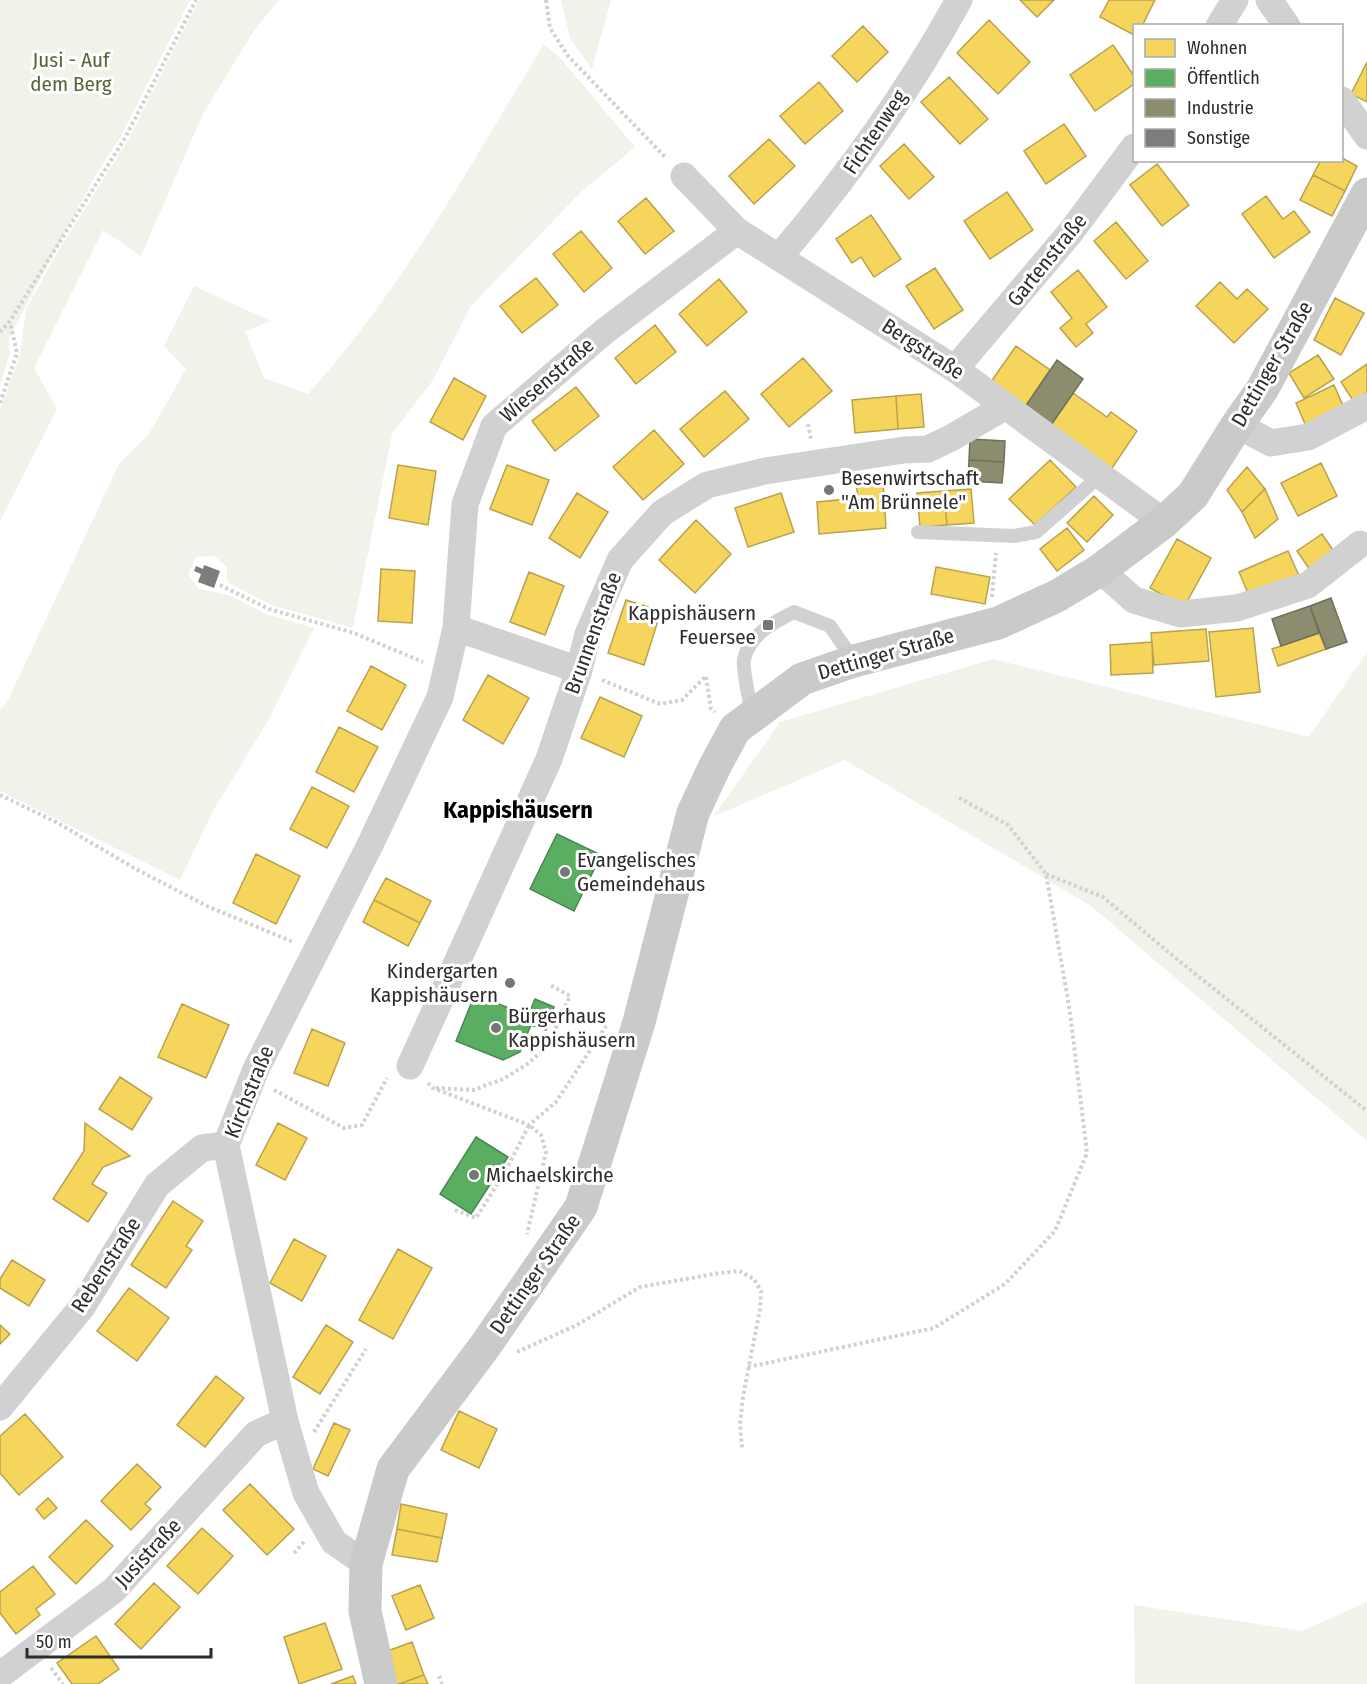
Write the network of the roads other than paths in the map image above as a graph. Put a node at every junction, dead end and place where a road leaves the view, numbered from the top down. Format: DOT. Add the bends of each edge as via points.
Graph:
graph roads {
  1 [pos="959,0"];
  2 [pos="1235,0"];
  3 [pos="1269,0"];
  4 [pos="1220,24"];
  5 [pos="1286,24"];
  6 [pos="1343,103"];
  7 [pos="1367,136"];
  8 [pos="1133,148"];
  9 [pos="684,176"];
  10 [pos="1367,194"];
  11 [pos="737,231"];
  12 [pos="780,256"];
  13 [pos="955,369"];
  14 [pos="1006,405"];
  15 [pos="1367,406"];
  16 [pos="1237,425"];
  17 [pos="1101,475"];
  18 [pos="1164,522"];
  19 [pos="918,532"];
  20 [pos="1360,544"];
  21 [pos="1100,570"];
  22 [pos="456,628"];
  23 [pos="854,661"];
  24 [pos="579,670"];
  25 [pos="744,722"];
  26 [pos="410,1066"];
  27 [pos="226,1145"];
  28 [pos="0,1407"];
  29 [pos="285,1421"];
  30 [pos="366,1564"];
  31 [pos="0,1675"];
  32 [pos="381,1684"];
  1 -- 12 [label="street, Fichtenweg" via="849,171"];
  2 -- 4 [label="street"];
  3 -- 5 [label="street"];
  6 -- 7 [label="street"];
  8 -- 13 [label="street, Gartenstraße" via="1070,233"];
  9 -- 11 [label="street, Bergstraße"];
  10 -- 16 [label="street, Dettinger Straße" via="1263,388"];
  11 -- 12 [label="street, Bergstraße"];
  11 -- 22 [label="street, Wiesenstraße" via="605,331 494,426 465,504"];
  12 -- 13 [label="street, Bergstraße"];
  13 -- 14 [label="street, Bergstraße"];
  14 -- 17 [label="street, Bergstraße"];
  14 -- 24 [label="street, Brunnenstraße" via="928,449 765,471 707,485 662,513 620,561 588,634"];
  15 -- 16 [label="street" via="1308,436 1271,443"];
  16 -- 18 [label="street, Dettinger Straße" via="1193,495"];
  17 -- 18 [label="street, Bergstraße"];
  17 -- 19 [label="lane" via="1036,532 1014,536"];
  18 -- 21 [label="street, Dettinger Straße"];
  20 -- 21 [label="street" via="1308,585 1237,608 1181,614 1134,600"];
  21 -- 23 [label="street, Dettinger Straße" via="1057,596 998,622"];
  22 -- 24 [label="street"];
  22 -- 27 [label="street, Kirchstraße" via="440,697 369,847 255,1069"];
  23 -- 25 [label="street, Dettinger Straße" via="802,679"];
  23 -- 25 [label="lane" via="830,626 794,612 768,626 752,642 744,660"];
  24 -- 26 [label="street, Brunnenstraße" via="549,759"];
  25 -- 30 [label="street, Dettinger Straße" via="714,768 693,813 639,1022 581,1208 393,1469"];
  27 -- 28 [label="street, Rebenstraße" via="202,1148 157,1185 82,1307"];
  27 -- 29 [label="street, Kirchstraße"];
  29 -- 30 [label="street, Kirchstraße" via="306,1493 334,1542"];
  29 -- 31 [label="street, Jusistraße" via="256,1434 114,1590"];
  30 -- 32 [label="street, Dettinger Straße" via="365,1611"];
}
